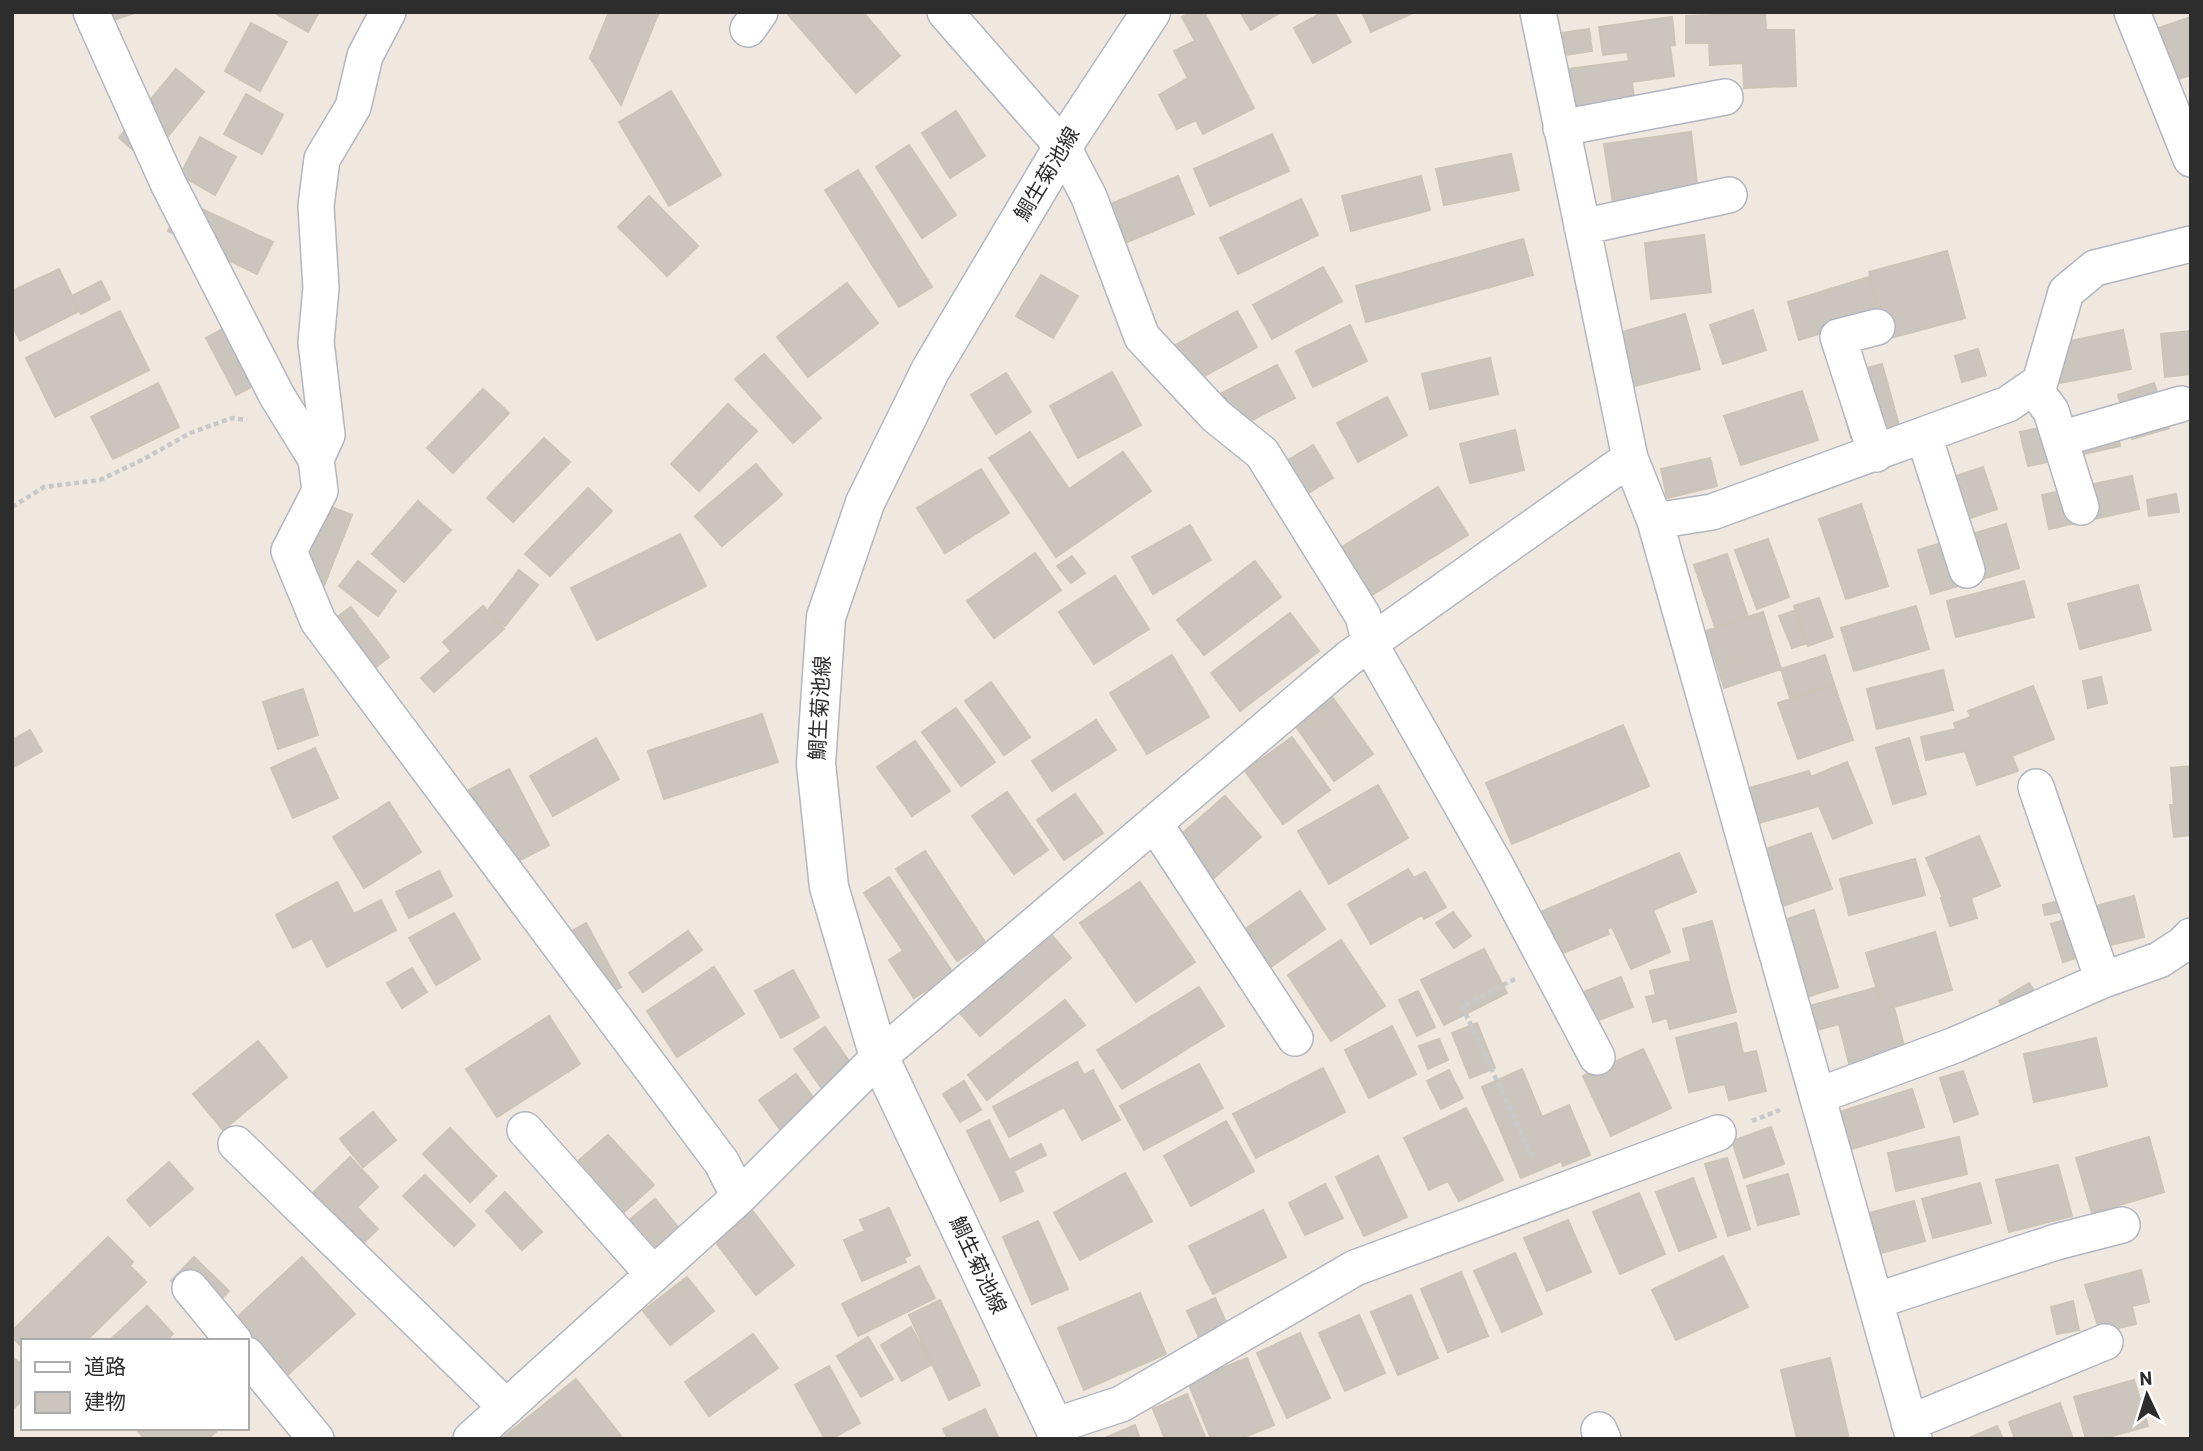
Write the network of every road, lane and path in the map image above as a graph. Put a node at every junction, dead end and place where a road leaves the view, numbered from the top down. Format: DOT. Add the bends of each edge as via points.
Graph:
graph roads {
  1 [pos="91,12"];
  2 [pos="388,12"];
  3 [pos="946,12"];
  4 [pos="1151,12"];
  5 [pos="1538,12"];
  6 [pos="2132,12"];
  7 [pos="1726,97"];
  8 [pos="1561,128"];
  9 [pos="1063,146"];
  10 [pos="2191,159"];
  11 [pos="1729,195"];
  12 [pos="1582,227"];
  13 [pos="2191,243"];
  14 [pos="1877,327"];
  15 [pos="2033,387"];
  16 [pos="2181,404"];
  17 [pos="256,422"];
  18 [pos="1924,436"];
  19 [pos="2060,439"];
  20 [pos="1876,454"];
  21 [pos="1630,458"];
  22 [pos="316,459"];
  23 [pos="2081,506"];
  24 [pos="12,507"];
  25 [pos="1655,521"];
  26 [pos="1967,570"];
  27 [pos="1370,645"];
  28 [pos="2036,787"];
  29 [pos="1155,824"];
  30 [pos="2191,936"];
  31 [pos="1546,963"];
  32 [pos="2103,979"];
  33 [pos="1295,1038"];
  34 [pos="1597,1057"];
  35 [pos="879,1058"];
  36 [pos="1816,1096"];
  37 [pos="525,1130"];
  38 [pos="1718,1133"];
  39 [pos="236,1144"];
  40 [pos="1550,1195"];
  41 [pos="739,1197"];
  42 [pos="2122,1225"];
  43 [pos="653,1274"];
  44 [pos="190,1288"];
  45 [pos="1875,1301"];
  46 [pos="232,1339"];
  47 [pos="2105,1342"];
  48 [pos="248,1357"];
  49 [pos="506,1407"];
  50 [pos="1911,1431"];
  51 [pos="1057,1432"];
  52 [pos="316,1439"];
  53 [pos="471,1439"];
  1 -- 22 [label="street" via="168,183 277,396"];
  2 -- 22 [label="street" via="365,56 353,107 322,159 316,206 321,288 316,342 327,435"];
  3 -- 9 [label="street"];
  4 -- 9 [label="main road, 鯛生菊池線"];
  5 -- 8 [label="street"];
  6 -- 10 [label="street"];
  7 -- 8 [label="street"];
  8 -- 12 [label="street"];
  9 -- 27 [label="street" via="1089,197 1142,337 1216,416 1262,453 1363,616"];
  9 -- 35 [label="main road, 鯛生菊池線" via="930,371 865,503 826,617 816,764 829,887"];
  11 -- 12 [label="street"];
  12 -- 21 [label="street"];
  13 -- 15 [label="street" via="2095,268 2066,292 2040,382"];
  14 -- 20 [label="street" via="1838,337"];
  15 -- 18 [label="street" via="2008,404"];
  15 -- 19 [label="street" via="2051,411"];
  16 -- 19 [label="street"];
  17 -- 24 [label="path" via="232,418 190,433 100,480 44,487"];
  18 -- 20 [label="street"];
  18 -- 26 [label="street"];
  19 -- 23 [label="street"];
  20 -- 25 [label="street" via="1712,512"];
  21 -- 25 [label="street"];
  21 -- 27 [label="street"];
  22 -- 41 [label="street" via="320,491 289,551 317,621 722,1163"];
  25 -- 36 [label="street"];
  27 -- 29 [label="street"];
  27 -- 31 [label="street"];
  28 -- 32 [label="street"];
  29 -- 33 [label="street"];
  29 -- 35 [label="street"];
  30 -- 32 [label="street" via="2159,960"];
  31 -- 34 [label="street"];
  31 -- 40 [label="path" via="1462,1006"];
  32 -- 36 [label="street" via="1955,1045"];
  35 -- 41 [label="street"];
  35 -- 51 [label="main road, 鯛生菊池線"];
  36 -- 38 [label="path"];
  36 -- 45 [label="street"];
  37 -- 43 [label="street"];
  38 -- 40 [label="street"];
  39 -- 49 [label="street"];
  40 -- 51 [label="street" via="1355,1268 1121,1404"];
  41 -- 43 [label="street"];
  42 -- 45 [label="street"];
  43 -- 49 [label="street"];
  44 -- 46 [label="street"];
  45 -- 50 [label="street"];
  47 -- 50 [label="street"];
  48 -- 52 [label="street"];
  49 -- 53 [label="street"];
}
